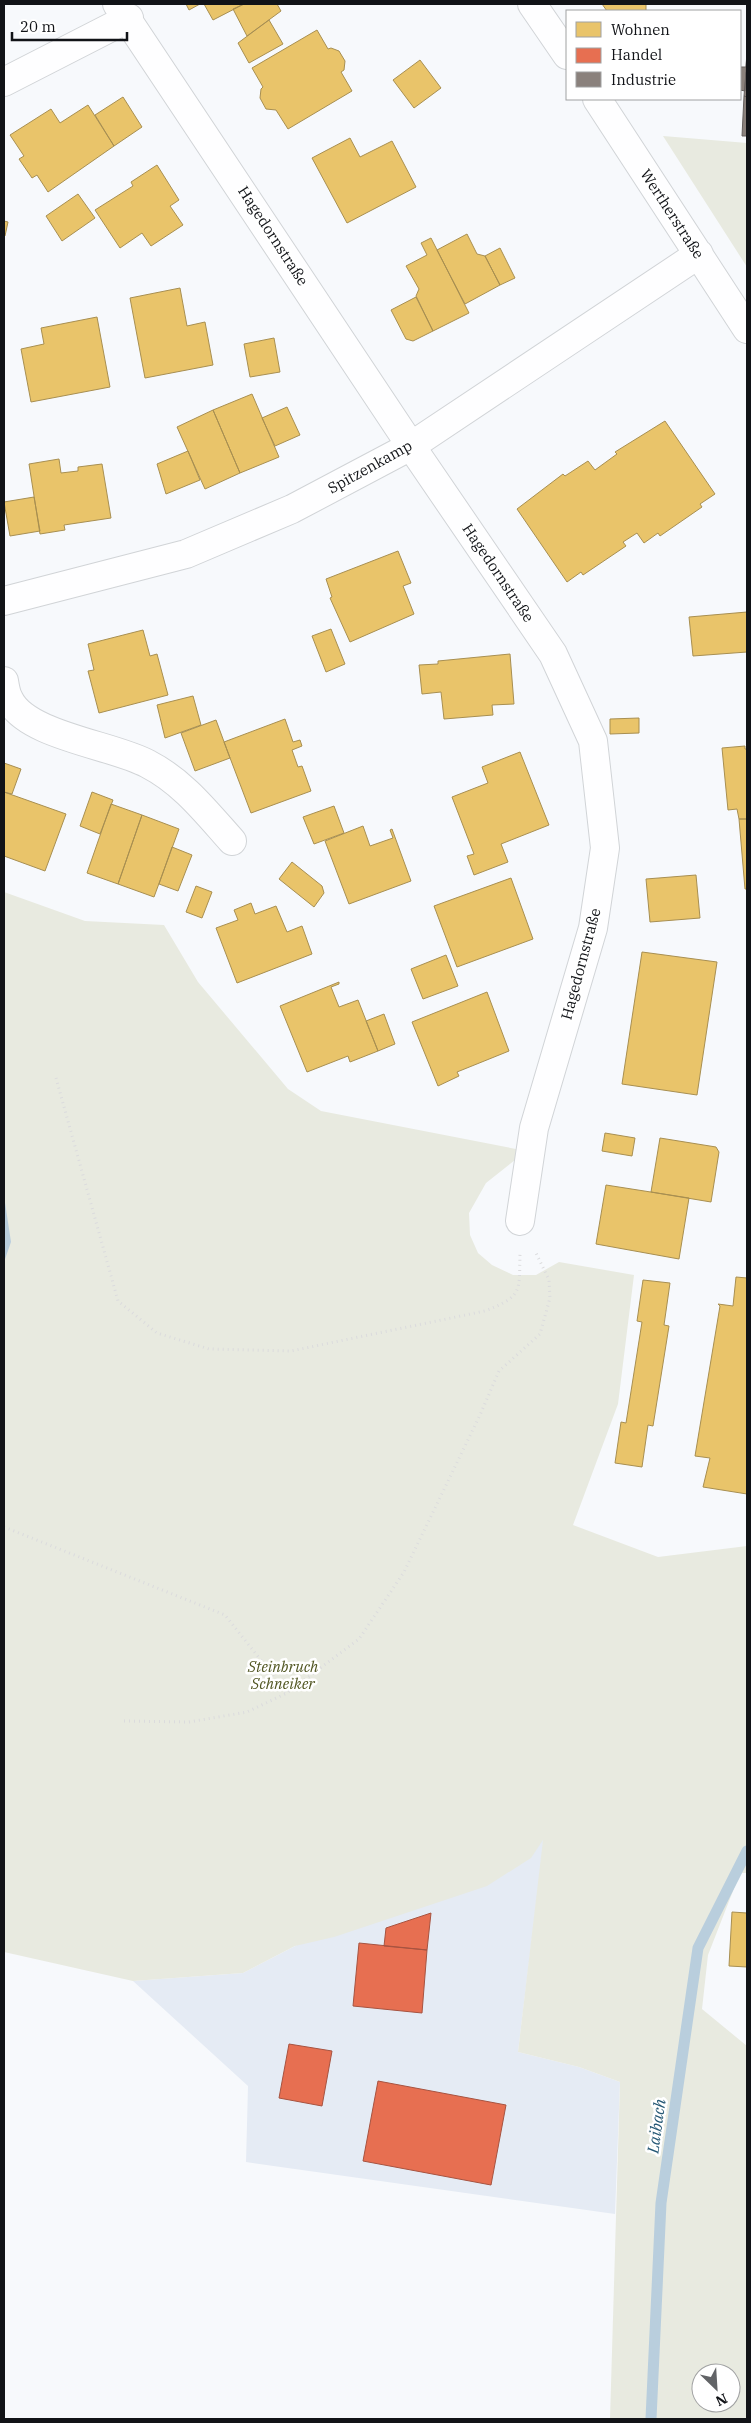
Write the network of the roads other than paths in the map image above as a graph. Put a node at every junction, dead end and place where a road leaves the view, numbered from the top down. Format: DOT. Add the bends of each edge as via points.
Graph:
graph roads {
  1 [pos="532,4"];
  2 [pos="123,11"];
  3 [pos="566,54"];
  4 [pos="4,82"];
  5 [pos="598,100"];
  6 [pos="699,254"];
  7 [pos="747,330"];
  8 [pos="411,446"];
  9 [pos="4,601"];
  10 [pos="4,681"];
  11 [pos="232,841"];
  12 [pos="520,1221"];
  1 -- 3 [label="street"];
  2 -- 4 [label="street"];
  2 -- 8 [label="street, Hagedornstraße"];
  5 -- 6 [label="street, Wertherstraße"];
  6 -- 7 [label="street, Wertherstraße"];
  6 -- 8 [label="street, Spitzenkamp"];
  8 -- 9 [label="street, Spitzenkamp" via="292,510 186,554"];
  8 -- 12 [label="street, Hagedornstraße" via="553,654 593,741 605,848 593,928 534,1128"];
  10 -- 11 [label="street" via="8,699 17,711 38,725 147,763 182,786"];
}
